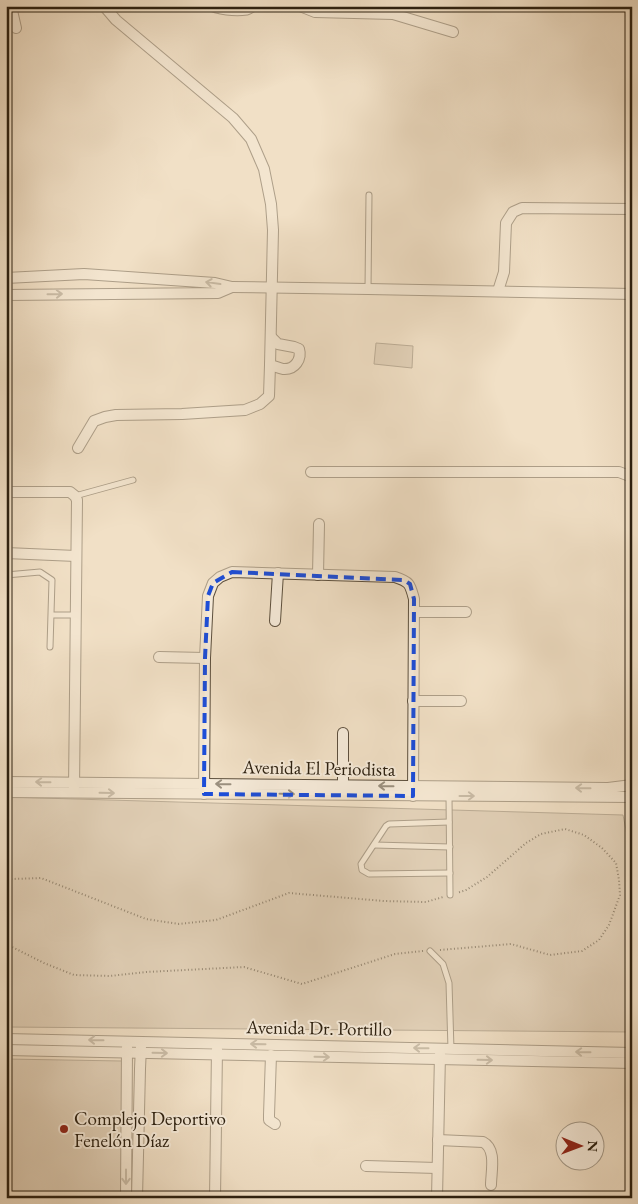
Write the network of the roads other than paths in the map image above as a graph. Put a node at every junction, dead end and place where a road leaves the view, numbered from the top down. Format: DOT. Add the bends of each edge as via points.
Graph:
graph roads {
  1 [pos="11,6"];
  2 [pos="104,6"];
  3 [pos="206,6"];
  4 [pos="258,6"];
  5 [pos="300,6"];
  6 [pos="395,10"];
  7 [pos="16,28"];
  8 [pos="453,32"];
  9 [pos="369,195"];
  10 [pos="632,209"];
  11 [pos="88,274"];
  12 [pos="75,275"];
  13 [pos="6,278"];
  14 [pos="232,287"];
  15 [pos="272,288"];
  16 [pos="368,289"];
  17 [pos="498,291"];
  18 [pos="75,294"];
  19 [pos="87,294"];
  20 [pos="632,294"];
  21 [pos="6,296"];
  22 [pos="271,337"];
  23 [pos="270,365"];
  24 [pos="78,448"];
  25 [pos="311,472"];
  26 [pos="632,477"];
  27 [pos="132,480"];
  28 [pos="6,492"];
  29 [pos="75,496"];
  30 [pos="319,524"];
  31 [pos="6,553"];
  32 [pos="76,556"];
  33 [pos="278,573"];
  34 [pos="318,574"];
  35 [pos="6,575"];
  36 [pos="414,612"];
  37 [pos="466,612"];
  38 [pos="52,615"];
  39 [pos="76,615"];
  40 [pos="274,621"];
  41 [pos="50,647"];
  42 [pos="159,657"];
  43 [pos="205,658"];
  44 [pos="413,701"];
  45 [pos="461,702"];
  46 [pos="343,733"];
  47 [pos="6,782"];
  48 [pos="343,785"];
  49 [pos="632,785"];
  50 [pos="74,788"];
  51 [pos="204,789"];
  52 [pos="413,791"];
  53 [pos="6,792"];
  54 [pos="449,796"];
  55 [pos="632,797"];
  56 [pos="449,822"];
  57 [pos="374,845"];
  58 [pos="450,847"];
  59 [pos="450,873"];
  60 [pos="450,895"];
  61 [pos="430,951"];
  62 [pos="6,1039"];
  63 [pos="127,1041"];
  64 [pos="142,1041"];
  65 [pos="216,1043"];
  66 [pos="452,1049"];
  67 [pos="6,1050"];
  68 [pos="127,1052"];
  69 [pos="141,1053"];
  70 [pos="632,1053"];
  71 [pos="217,1054"];
  72 [pos="440,1054"];
  73 [pos="271,1056"];
  74 [pos="632,1063"];
  75 [pos="275,1124"];
  76 [pos="438,1140"];
  77 [pos="366,1166"];
  78 [pos="437,1168"];
  79 [pos="491,1185"];
  80 [pos="126,1198"];
  81 [pos="137,1198"];
  82 [pos="215,1198"];
  83 [pos="437,1198"];
  1 -- 7 [label="street"];
  2 -- 15 [label="street" via="116,20 233,118 251,139 264,169 271,204"];
  3 -- 4 [label="lane" via="249,12"];
  5 -- 6 [label="street" via="315,12"];
  6 -- 8 [label="street"];
  9 -- 16 [label="lane"];
  10 -- 17 [label="street" via="522,208 513,212 506,223 504,272"];
  11 -- 12 [label="street"];
  14 -- 11 [label="street, one-way"];
  11 -- 19 [label="street" via="93,284"];
  12 -- 13 [label="street"];
  12 -- 18 [label="street" via="70,281"];
  14 -- 15 [label="street"];
  14 -- 19 [label="street" via="218,293"];
  15 -- 16 [label="street"];
  15 -- 22 [label="street"];
  16 -- 17 [label="street"];
  17 -- 20 [label="street"];
  18 -- 19 [label="street"];
  21 -- 18 [label="street, one-way"];
  22 -- 23 [label="street"];
  22 -- 23 [label="street" via="278,344 294,346 300,352 296,365 290,369"];
  23 -- 24 [label="street" via="269,396 260,404 245,410 105,417 94,420"];
  25 -- 26 [label="street" via="619,472"];
  27 -- 29 [label="lane"];
  28 -- 29 [label="street" via="70,492"];
  29 -- 32 [label="street"];
  30 -- 34 [label="street"];
  31 -- 32 [label="street"];
  32 -- 39 [label="street"];
  33 -- 34 [label="street"];
  33 -- 40 [label="street"];
  33 -- 43 [label="street" via="232,572 213,584 208,596"];
  34 -- 36 [label="street" via="404,580 410,584"];
  35 -- 38 [label="lane" via="40,572 50,577"];
  36 -- 37 [label="street"];
  36 -- 44 [label="street"];
  38 -- 39 [label="lane"];
  38 -- 41 [label="lane"];
  39 -- 50 [label="street"];
  42 -- 43 [label="street"];
  43 -- 51 [label="street"];
  44 -- 45 [label="street"];
  44 -- 52 [label="street"];
  46 -- 48 [label="street"];
  50 -- 47 [label="street, Avenida El Periodista, one-way"];
  48 -- 51 [label="street, Avenida El Periodista, one-way"];
  52 -- 48 [label="street, Avenida El Periodista, one-way"];
  49 -- 52 [label="street, Avenida El Periodista, one-way"];
  50 -- 51 [label="street, Avenida El Periodista"];
  50 -- 53 [label="street"];
  51 -- 52 [label="street, one-way"];
  52 -- 54 [label="street"];
  54 -- 55 [label="street, one-way"];
  54 -- 56 [label="lane"];
  56 -- 57 [label="lane" via="389,824"];
  56 -- 58 [label="lane"];
  57 -- 58 [label="lane"];
  57 -- 59 [label="lane" via="361,864 362,870 369,874"];
  58 -- 59 [label="lane"];
  59 -- 60 [label="lane"];
  61 -- 66 [label="lane" via="443,964 449,983"];
  63 -- 62 [label="street, Avenida Dr. Portillo, one-way"];
  63 -- 64 [label="street, Avenida Dr. Portillo"];
  63 -- 68 [label="street"];
  64 -- 65 [label="street, Avenida Dr. Portillo"];
  64 -- 69 [label="street"];
  65 -- 71 [label="street"];
  72 -- 65 [label="street, Avenida Dr. Portillo, one-way"];
  70 -- 66 [label="street, Avenida Dr. Portillo, one-way"];
  66 -- 72 [label="street, Avenida Dr. Portillo"];
  67 -- 68 [label="street, Avenida Dr. Portillo"];
  68 -- 69 [label="street, Avenida Dr. Portillo"];
  68 -- 80 [label="street, one-way"];
  69 -- 71 [label="street, Avenida Dr. Portillo, one-way"];
  69 -- 81 [label="street"];
  71 -- 73 [label="street, Avenida Dr. Portillo"];
  71 -- 82 [label="street"];
  73 -- 72 [label="street, Avenida Dr. Portillo, one-way"];
  72 -- 74 [label="street, Avenida Dr. Portillo, one-way"];
  72 -- 76 [label="street"];
  73 -- 75 [label="street" via="269,1120"];
  76 -- 78 [label="street"];
  76 -- 79 [label="street" via="488,1144 492,1156"];
  77 -- 78 [label="street"];
  78 -- 83 [label="street"];
}
